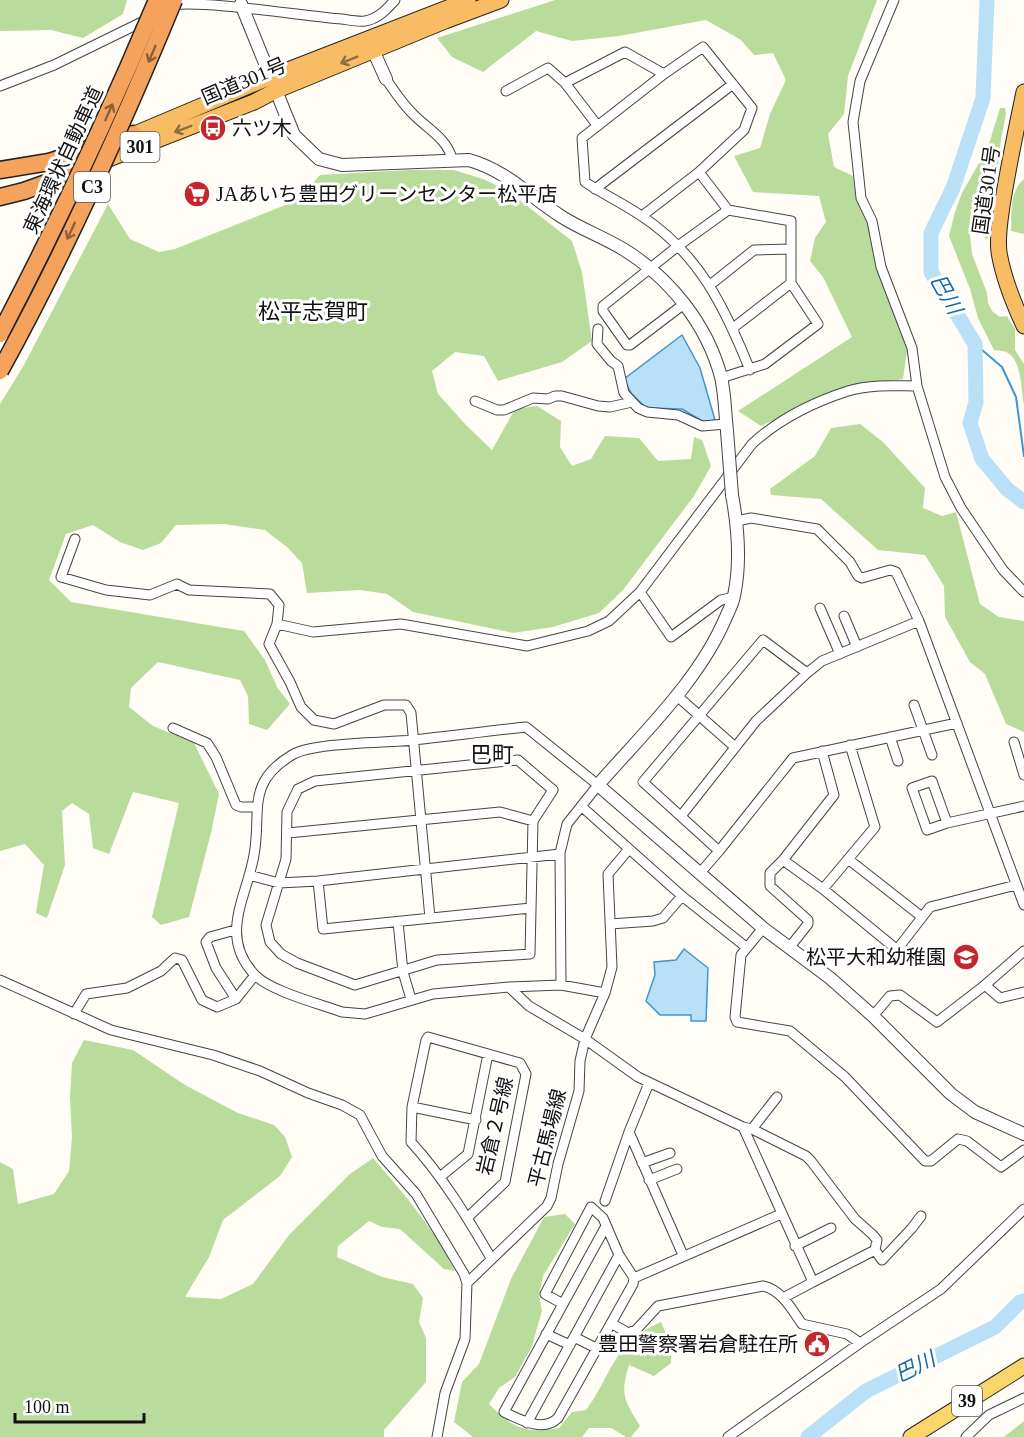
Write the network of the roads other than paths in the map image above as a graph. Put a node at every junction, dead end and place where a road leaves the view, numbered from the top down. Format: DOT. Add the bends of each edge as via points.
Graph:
graph roads {
  1 [pos="157,0"];
  2 [pos="174,0"];
  3 [pos="395,0"];
  4 [pos="468,0"];
  5 [pos="501,0"];
  6 [pos="894,0"];
  7 [pos="241,4"];
  8 [pos="373,50"];
  9 [pos="664,74"];
  10 [pos="386,79"];
  11 [pos="564,83"];
  12 [pos="273,84"];
  13 [pos="733,84"];
  14 [pos="0,86"];
  15 [pos="506,91"];
  16 [pos="1024,92"];
  17 [pos="597,125"];
  18 [pos="133,134"];
  19 [pos="452,159"];
  20 [pos="0,170"];
  21 [pos="77,172"];
  22 [pos="699,172"];
  23 [pos="0,176"];
  24 [pos="595,189"];
  25 [pos="0,191"];
  26 [pos="0,197"];
  27 [pos="728,210"];
  28 [pos="642,216"];
  29 [pos="678,246"];
  30 [pos="791,249"];
  31 [pos="650,267"];
  32 [pos="791,283"];
  33 [pos="710,285"];
  34 [pos="684,304"];
  35 [pos="1024,326"];
  36 [pos="733,328"];
  37 [pos="598,329"];
  38 [pos="0,334"];
  39 [pos="750,370"];
  40 [pos="0,371"];
  41 [pos="721,378"];
  42 [pos="917,386"];
  43 [pos="475,401"];
  44 [pos="632,402"];
  45 [pos="727,428"];
  46 [pos="737,521"];
  47 [pos="75,539"];
  48 [pos="640,592"];
  49 [pos="1024,592"];
  50 [pos="734,597"];
  51 [pos="820,608"];
  52 [pos="844,616"];
  53 [pos="919,621"];
  54 [pos="277,624"];
  55 [pos="857,647"];
  56 [pos="840,654"];
  57 [pos="807,673"];
  58 [pos="676,695"];
  59 [pos="914,705"];
  60 [pos="700,716"];
  61 [pos="957,723"];
  62 [pos="173,728"];
  63 [pos="923,730"];
  64 [pos="890,737"];
  65 [pos="412,740"];
  66 [pos="1014,742"];
  67 [pos="850,745"];
  68 [pos="735,747"];
  69 [pos="822,751"];
  70 [pos="932,755"];
  71 [pos="898,761"];
  72 [pos="416,772"];
  73 [pos="1024,775"];
  74 [pos="598,785"];
  75 [pos="581,806"];
  76 [pos="1024,806"];
  77 [pos="256,807"];
  78 [pos="990,814"];
  79 [pos="681,816"];
  80 [pos="421,820"];
  81 [pos="533,821"];
  82 [pos="947,823"];
  83 [pos="288,833"];
  84 [pos="629,849"];
  85 [pos="719,851"];
  86 [pos="560,854"];
  87 [pos="531,858"];
  88 [pos="784,859"];
  89 [pos="848,859"];
  90 [pos="425,869"];
  91 [pos="700,873"];
  92 [pos="249,875"];
  93 [pos="318,881"];
  94 [pos="279,883"];
  95 [pos="1016,885"];
  96 [pos="823,889"];
  97 [pos="682,896"];
  98 [pos="1024,905"];
  99 [pos="531,908"];
  100 [pos="922,916"];
  101 [pos="430,918"];
  102 [pos="398,922"];
  103 [pos="610,924"];
  104 [pos="764,928"];
  105 [pos="235,930"];
  106 [pos="746,947"];
  107 [pos="789,948"];
  108 [pos="1024,951"];
  109 [pos="403,972"];
  110 [pos="255,975"];
  111 [pos="0,980"];
  112 [pos="561,985"];
  113 [pos="985,985"];
  114 [pos="509,987"];
  115 [pos="1024,992"];
  116 [pos="605,993"];
  117 [pos="236,999"];
  118 [pos="411,999"];
  119 [pos="74,1014"];
  120 [pos="873,1016"];
  121 [pos="585,1039"];
  122 [pos="488,1054"];
  123 [pos="649,1083"];
  124 [pos="777,1097"];
  125 [pos="412,1107"];
  126 [pos="476,1120"];
  127 [pos="748,1128"];
  128 [pos="628,1132"];
  129 [pos="1024,1134"];
  130 [pos="1024,1150"];
  131 [pos="670,1153"];
  132 [pos="642,1163"];
  133 [pos="677,1169"];
  134 [pos="440,1177"];
  135 [pos="649,1180"];
  136 [pos="605,1201"];
  137 [pos="1024,1209"];
  138 [pos="781,1214"];
  139 [pos="921,1216"];
  140 [pos="468,1217"];
  141 [pos="606,1226"];
  142 [pos="831,1228"];
  143 [pos="795,1246"];
  144 [pos="875,1250"];
  145 [pos="619,1255"];
  146 [pos="683,1256"];
  147 [pos="491,1258"];
  148 [pos="634,1278"];
  149 [pos="813,1282"];
  150 [pos="467,1283"];
  151 [pos="783,1298"];
  152 [pos="563,1304"];
  153 [pos="611,1323"];
  154 [pos="546,1334"];
  155 [pos="572,1341"];
  156 [pos="860,1343"];
  157 [pos="596,1348"];
  158 [pos="1024,1366"];
  159 [pos="1024,1398"];
  160 [pos="527,1423"];
  161 [pos="437,1437"];
  162 [pos="728,1437"];
  163 [pos="911,1437"];
  164 [pos="966,1437"];
  38 -- 1 [label="highway, 東海環状自動車道 / C3, one-way, bridge" via="103,125"];
  2 -- 40 [label="highway, 東海環状自動車道 / C3, one-way, bridge" via="87,198"];
  3 -- 7 [label="street" via="383,13 365,21"];
  4 -- 12 [label="highway, 国道301号 / 301"];
  5 -- 8 [label="highway, 国道301号 / 301"];
  6 -- 42 [label="street" via="860,81 853,123 861,198 872,221 881,267 912,348"];
  7 -- 12 [label="street"];
  7 -- 14 [label="street" via="183,0 93,47"];
  8 -- 10 [label="street"];
  8 -- 12 [label="highway, 国道301号 / 301, one-way"];
  9 -- 11 [label="street" via="625,52"];
  9 -- 13 [label="street" via="703,48"];
  9 -- 17 [label="street"];
  10 -- 19 [label="street" via="412,114 442,139"];
  11 -- 15 [label="street" via="548,68"];
  11 -- 17 [label="street"];
  12 -- 18 [label="highway, 国道301号 / 301"];
  12 -- 19 [label="street" via="294,135 319,159 342,165"];
  12 -- 21 [label="highway, 国道301号 / 301, one-way" via="254,102"];
  13 -- 22 [label="street" via="752,108 744,129"];
  13 -- 24 [label="street"];
  16 -- 35 [label="highway, 国道301号" via="999,228 1003,269"];
  17 -- 24 [label="street" via="582,138 585,182"];
  18 -- 20 [label="highway" via="49,162"];
  18 -- 23 [label="highway, 国道301号 / 301" via="57,164"];
  19 -- 31 [label="street" via="489,166 559,215"];
  21 -- 25 [label="highway, 国道301号 / 301"];
  21 -- 26 [label="highway"];
  22 -- 27 [label="street"];
  22 -- 28 [label="street"];
  24 -- 28 [label="street"];
  27 -- 29 [label="street"];
  27 -- 30 [label="street" via="791,221"];
  28 -- 29 [label="street"];
  29 -- 31 [label="street"];
  29 -- 33 [label="street"];
  30 -- 32 [label="street"];
  30 -- 33 [label="street" via="754,250"];
  31 -- 34 [label="street"];
  31 -- 34 [label="street" via="603,306 627,345"];
  32 -- 36 [label="street"];
  32 -- 39 [label="street" via="818,324 765,364"];
  33 -- 36 [label="street"];
  34 -- 41 [label="street" via="700,327"];
  36 -- 39 [label="street"];
  37 -- 44 [label="street" via="597,344 618,366 624,393"];
  39 -- 41 [label="street"];
  41 -- 45 [label="street"];
  42 -- 48 [label="street" via="849,391 768,429 752,444"];
  42 -- 49 [label="street" via="945,477 961,508 1003,570"];
  43 -- 44 [label="street" via="497,410 533,398 555,396 610,407"];
  44 -- 45 [label="street" via="647,412 678,415 702,426"];
  45 -- 46 [label="street, bridge"];
  46 -- 50 [label="street"];
  46 -- 53 [label="street" via="751,518 816,529 858,576 896,572"];
  47 -- 54 [label="street" via="61,577 106,590 150,595 177,584 189,590 270,594 279,605"];
  48 -- 50 [label="street" via="671,637 721,600"];
  48 -- 54 [label="street" via="609,621 588,631 527,646 401,624 313,632"];
  50 -- 58 [label="street" via="709,651"];
  51 -- 56 [label="street"];
  52 -- 55 [label="street"];
  53 -- 55 [label="street"];
  53 -- 61 [label="street"];
  54 -- 65 [label="street" via="269,644 301,707 314,720 334,724 384,705 406,705 411,713"];
  55 -- 56 [label="street"];
  56 -- 57 [label="street"];
  57 -- 60 [label="street" via="763,640"];
  57 -- 68 [label="street" via="756,721"];
  58 -- 60 [label="street"];
  58 -- 74 [label="street"];
  59 -- 63 [label="street"];
  60 -- 68 [label="street"];
  60 -- 79 [label="street" via="643,782"];
  61 -- 63 [label="street"];
  61 -- 78 [label="street"];
  62 -- 77 [label="street" via="207,743 236,805"];
  63 -- 64 [label="street"];
  63 -- 70 [label="street"];
  64 -- 67 [label="street"];
  64 -- 71 [label="street"];
  65 -- 72 [label="street"];
  65 -- 74 [label="street" via="526,727"];
  65 -- 77 [label="street" via="317,747 294,753 263,783"];
  66 -- 73 [label="street"];
  67 -- 69 [label="street"];
  67 -- 89 [label="street" via="875,828"];
  68 -- 79 [label="street"];
  69 -- 85 [label="street" via="793,758"];
  69 -- 88 [label="street" via="834,795"];
  72 -- 80 [label="street"];
  72 -- 81 [label="street" via="518,760 553,790"];
  72 -- 83 [label="street" via="315,781 298,789 287,812"];
  74 -- 75 [label="street"];
  74 -- 91 [label="street"];
  75 -- 84 [label="street"];
  75 -- 86 [label="street" via="567,825"];
  76 -- 78 [label="street"];
  77 -- 92 [label="street"];
  78 -- 82 [label="street"];
  78 -- 95 [label="street"];
  79 -- 85 [label="street"];
  80 -- 81 [label="street" via="500,812"];
  80 -- 83 [label="street"];
  80 -- 90 [label="street"];
  81 -- 87 [label="street"];
  82 -- 82 [label="street" via="927,830 912,788 932,781"];
  83 -- 94 [label="street"];
  84 -- 97 [label="street"];
  84 -- 103 [label="street, 平古馬場線" via="608,874"];
  85 -- 91 [label="street"];
  86 -- 87 [label="street"];
  86 -- 112 [label="street"];
  87 -- 90 [label="street"];
  87 -- 99 [label="street"];
  88 -- 96 [label="street"];
  88 -- 107 [label="street" via="770,873 770,886 808,920"];
  89 -- 96 [label="street"];
  89 -- 100 [label="street"];
  90 -- 93 [label="street"];
  90 -- 101 [label="street"];
  91 -- 104 [label="street"];
  92 -- 94 [label="street"];
  92 -- 105 [label="street"];
  93 -- 94 [label="street"];
  93 -- 102 [label="street" via="324,929"];
  94 -- 109 [label="street" via="266,925 270,942 280,954 355,985"];
  95 -- 98 [label="street"];
  95 -- 100 [label="street" via="930,907"];
  96 -- 100 [label="street" via="895,948"];
  97 -- 103 [label="street" via="663,918"];
  97 -- 106 [label="street"];
  99 -- 101 [label="street"];
  99 -- 109 [label="street" via="530,954 437,960"];
  101 -- 102 [label="street"];
  102 -- 109 [label="street"];
  103 -- 116 [label="street, 平古馬場線" via="612,968"];
  104 -- 106 [label="street"];
  104 -- 107 [label="street"];
  105 -- 110 [label="street" via="240,951"];
  105 -- 117 [label="street" via="210,937 206,942 216,968"];
  106 -- 130 [label="street" via="741,955 737,1022 790,1031 845,1077 925,1161 931,1161 958,1139 968,1141 1001,1167"];
  107 -- 120 [label="street"];
  108 -- 113 [label="street"];
  109 -- 118 [label="street"];
  110 -- 117 [label="street"];
  110 -- 118 [label="street" via="271,986 353,1014 365,1014"];
  111 -- 119 [label="street"];
  112 -- 114 [label="street"];
  112 -- 116 [label="street"];
  113 -- 115 [label="street" via="1000,998"];
  113 -- 120 [label="street" via="937,1022 900,995 890,996"];
  114 -- 118 [label="street"];
  114 -- 121 [label="street" via="529,1006"];
  116 -- 121 [label="street, 平古馬場線"];
  117 -- 119 [label="street" via="217,1007 204,1002 182,960 175,958 160,971 127,988 86,994"];
  119 -- 150 [label="street" via="111,1030 260,1071 360,1115 381,1156 416,1194"];
  120 -- 129 [label="street" via="951,1094 975,1112"];
  121 -- 123 [label="street"];
  121 -- 147 [label="street, 平古馬場線" via="579,1091 551,1198"];
  122 -- 125 [label="street, 岩倉２号線" via="428,1037"];
  122 -- 126 [label="street"];
  122 -- 140 [label="street, 岩倉２号線" via="520,1063 526,1074 505,1182"];
  123 -- 127 [label="street"];
  123 -- 128 [label="street"];
  124 -- 127 [label="street"];
  125 -- 126 [label="street"];
  125 -- 134 [label="street" via="411,1142"];
  126 -- 134 [label="street" via="468,1154"];
  127 -- 138 [label="street"];
  127 -- 144 [label="street" via="806,1156 855,1219 877,1240"];
  128 -- 132 [label="street"];
  128 -- 136 [label="street"];
  131 -- 132 [label="street"];
  132 -- 135 [label="street"];
  133 -- 135 [label="street"];
  134 -- 140 [label="street"];
  135 -- 146 [label="street"];
  137 -- 156 [label="street" via="941,1289"];
  138 -- 143 [label="street"];
  138 -- 146 [label="street"];
  139 -- 144 [label="street" via="886,1258 882,1260"];
  140 -- 147 [label="street"];
  141 -- 145 [label="street"];
  141 -- 152 [label="street"];
  141 -- 152 [label="street" via="591,1207 545,1294"];
  142 -- 143 [label="street"];
  143 -- 149 [label="street"];
  144 -- 149 [label="street"];
  145 -- 148 [label="street"];
  145 -- 155 [label="street"];
  146 -- 148 [label="street"];
  147 -- 150 [label="street, 平古馬場線"];
  148 -- 153 [label="street"];
  149 -- 151 [label="street"];
  150 -- 161 [label="street" via="465,1339 445,1393"];
  151 -- 153 [label="street" via="763,1286 658,1306 636,1330 628,1333"];
  151 -- 156 [label="street" via="802,1324 847,1334"];
  152 -- 154 [label="street"];
  153 -- 157 [label="street"];
  154 -- 155 [label="street"];
  154 -- 160 [label="street" via="504,1412"];
  155 -- 157 [label="street"];
  155 -- 160 [label="street"];
  156 -- 162 [label="street"];
  157 -- 160 [label="street" via="555,1422"];
  158 -- 163 [label="main road, 39"];
  159 -- 164 [label="street" via="988,1415"];
}
